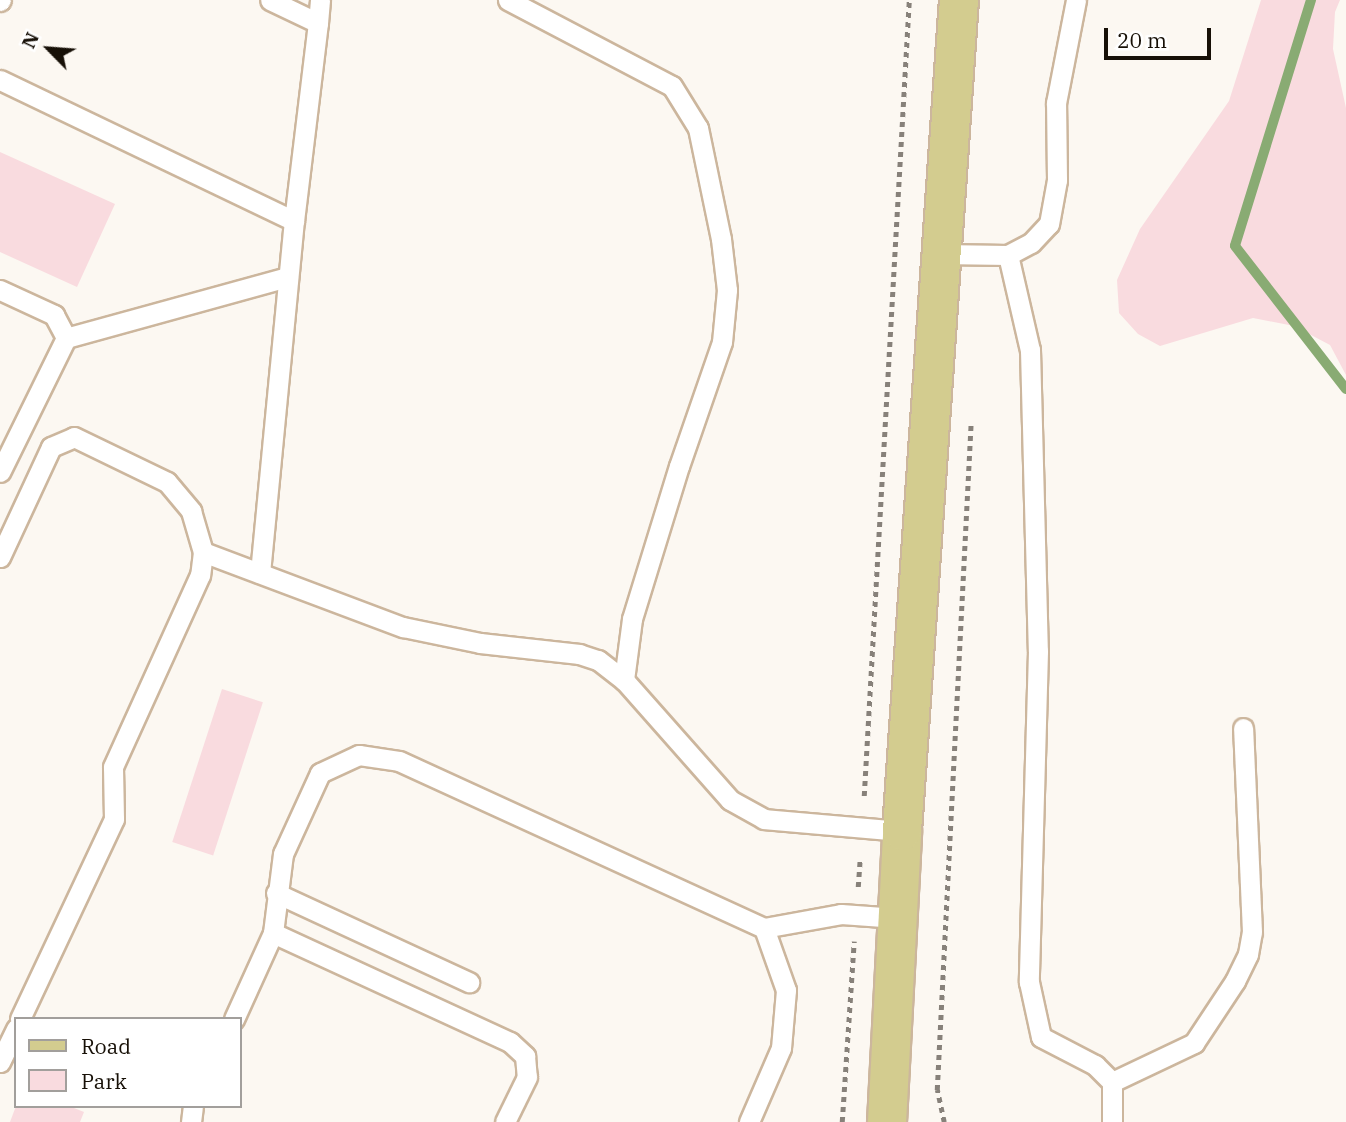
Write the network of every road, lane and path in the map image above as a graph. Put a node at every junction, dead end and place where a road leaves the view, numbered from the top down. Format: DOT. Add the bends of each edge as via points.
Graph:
graph roads {
  1 [pos="270,0"];
  2 [pos="320,0"];
  3 [pos="508,0"];
  4 [pos="909,0"];
  5 [pos="959,0"];
  6 [pos="1076,0"];
  7 [pos="318,23"];
  8 [pos="0,80"];
  9 [pos="294,222"];
  10 [pos="940,254"];
  11 [pos="1008,255"];
  12 [pos="288,277"];
  13 [pos="0,290"];
  14 [pos="66,338"];
  15 [pos="971,409"];
  16 [pos="0,472"];
  17 [pos="203,552"];
  18 [pos="0,557"];
  19 [pos="260,573"];
  20 [pos="624,680"];
  21 [pos="1243,728"];
  22 [pos="862,828"];
  23 [pos="902,831"];
  24 [pos="276,893"];
  25 [pos="856,915"];
  26 [pos="897,918"];
  27 [pos="764,928"];
  28 [pos="273,933"];
  29 [pos="469,982"];
  30 [pos="21,1017"];
  31 [pos="235,1017"];
  32 [pos="14,1033"];
  33 [pos="0,1062"];
  34 [pos="1112,1082"];
  35 [pos="505,1122"];
  36 [pos="749,1122"];
  37 [pos="842,1122"];
  38 [pos="887,1122"];
  39 [pos="944,1122"];
  40 [pos="1112,1122"];
  1 -- 7 [label="lane"];
  2 -- 7 [label="lane"];
  3 -- 20 [label="lane" via="672,86 698,128 721,239 727,290 722,342 632,619"];
  4 -- 22 [label="path"];
  5 -- 10 [label="main road"];
  6 -- 11 [label="lane" via="1056,103 1057,180 1049,224 1031,243"];
  7 -- 9 [label="lane"];
  8 -- 9 [label="lane"];
  9 -- 12 [label="lane"];
  10 -- 11 [label="lane"];
  10 -- 23 [label="main road"];
  11 -- 34 [label="lane" via="1030,350 1038,651 1030,982 1041,1037 1095,1065"];
  12 -- 14 [label="lane"];
  12 -- 19 [label="lane"];
  13 -- 14 [label="lane" via="54,315"];
  14 -- 16 [label="lane"];
  15 -- 39 [label="path" via="937,1090"];
  17 -- 18 [label="lane" via="191,512 167,481 74,437 51,447"];
  17 -- 19 [label="lane"];
  17 -- 30 [label="lane" via="200,575 113,767 114,819"];
  19 -- 20 [label="lane" via="403,627 588,657"];
  20 -- 22 [label="lane" via="730,800 764,819"];
  21 -- 34 [label="lane" via="1252,932 1248,954 1194,1043"];
  22 -- 23 [label="lane"];
  22 -- 25 [label="path"];
  23 -- 26 [label="main road"];
  24 -- 27 [label="lane" via="283,855 320,773 359,755 398,761"];
  24 -- 28 [label="lane"];
  24 -- 29 [label="lane"];
  25 -- 26 [label="lane"];
  25 -- 27 [label="lane"];
  25 -- 37 [label="path"];
  26 -- 38 [label="main road"];
  27 -- 36 [label="lane" via="786,990 781,1048"];
  28 -- 31 [label="lane"];
  28 -- 35 [label="lane" via="510,1042 525,1056 527,1077"];
  32 -- 33 [label="lane"];
  34 -- 40 [label="lane"];
}
